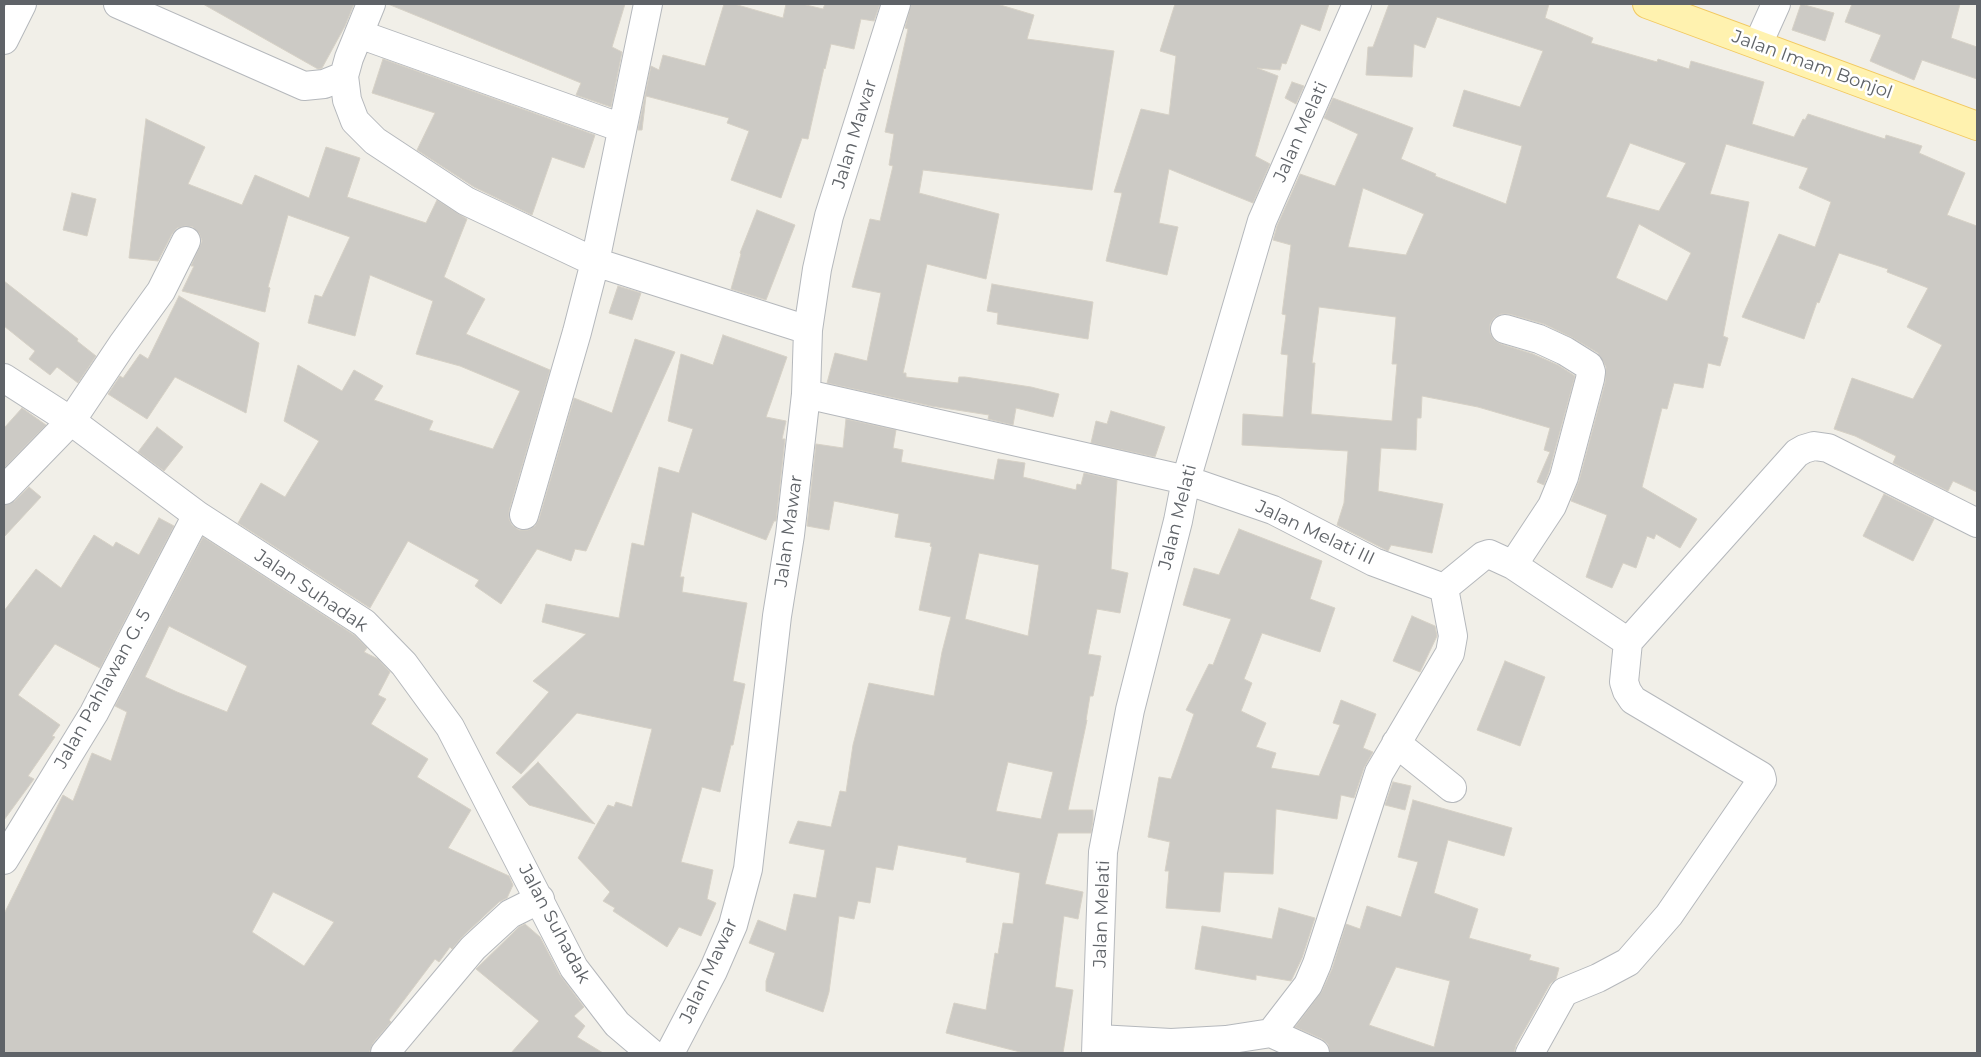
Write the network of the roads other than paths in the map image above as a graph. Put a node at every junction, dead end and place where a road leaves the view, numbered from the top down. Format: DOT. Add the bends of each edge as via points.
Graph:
graph roads {
  1 [pos="22,4"];
  2 [pos="118,4"];
  3 [pos="371,4"];
  4 [pos="648,4"];
  5 [pos="896,4"];
  6 [pos="1357,4"];
  7 [pos="1647,4"];
  8 [pos="1776,4"];
  9 [pos="359,34"];
  10 [pos="4,40"];
  11 [pos="1758,44"];
  12 [pos="344,76"];
  13 [pos="1977,126"];
  14 [pos="622,128"];
  15 [pos="186,241"];
  16 [pos="594,262"];
  17 [pos="1505,329"];
  18 [pos="808,330"];
  19 [pos="4,378"];
  20 [pos="806,394"];
  21 [pos="71,421"];
  22 [pos="1186,480"];
  23 [pos="4,490"];
  24 [pos="198,515"];
  25 [pos="524,516"];
  26 [pos="1977,523"];
  27 [pos="1514,565"];
  28 [pos="1444,588"];
  29 [pos="1628,642"];
  30 [pos="1396,743"];
  31 [pos="1452,788"];
  32 [pos="4,860"];
  33 [pos="540,899"];
  34 [pos="1271,1033"];
  35 [pos="1097,1046"];
  36 [pos="385,1053"];
  37 [pos="652,1053"];
  38 [pos="670,1053"];
  39 [pos="1315,1053"];
  40 [pos="1530,1053"];
  1 -- 10 [label="street"];
  2 -- 12 [label="street" via="304,86 324,84"];
  3 -- 9 [label="street"];
  4 -- 14 [label="street"];
  5 -- 18 [label="street, Jalan Mawar" via="829,216"];
  6 -- 22 [label="street, Jalan Melati" via="1262,221"];
  7 -- 11 [label="main road, Jalan Imam Bonjol"];
  8 -- 11 [label="street"];
  9 -- 12 [label="street"];
  9 -- 14 [label="street"];
  11 -- 13 [label="main road, Jalan Imam Bonjol"];
  12 -- 16 [label="street" via="347,100 355,121 375,141 466,202"];
  14 -- 16 [label="street"];
  15 -- 21 [label="street" via="161,291"];
  16 -- 18 [label="street"];
  16 -- 25 [label="street"];
  17 -- 27 [label="street" via="1565,351 1589,366 1591,372 1561,484 1552,506"];
  18 -- 20 [label="street, Jalan Mawar"];
  19 -- 21 [label="street, Jalan Suhadak"];
  20 -- 22 [label="street, Jalan Melati III"];
  20 -- 38 [label="street, Jalan Mawar" via="748,869 727,940"];
  21 -- 23 [label="street"];
  21 -- 24 [label="street, Jalan Suhadak"];
  22 -- 28 [label="street, Jalan Melati III" via="1273,510 1374,562"];
  22 -- 35 [label="street, Jalan Melati" via="1130,710 1104,852"];
  24 -- 32 [label="street, Jalan Pahlawan G. 5" via="94,713"];
  24 -- 33 [label="street, Jalan Suhadak" via="364,623 404,664 450,727"];
  26 -- 29 [label="street" via="1828,448 1814,446 1804,449"];
  27 -- 28 [label="street" via="1489,554"];
  27 -- 29 [label="street"];
  28 -- 30 [label="street" via="1453,636 1450,653"];
  29 -- 40 [label="street" via="1624,682 1633,700 1761,776 1762,780 1669,915 1628,962 1564,992"];
  30 -- 31 [label="street"];
  30 -- 34 [label="street" via="1380,774 1308,985"];
  33 -- 36 [label="street" via="510,914 473,948"];
  33 -- 37 [label="street, Jalan Suhadak" via="574,968 617,1024"];
  34 -- 35 [label="street" via="1226,1040"];
  34 -- 39 [label="street"];
}
